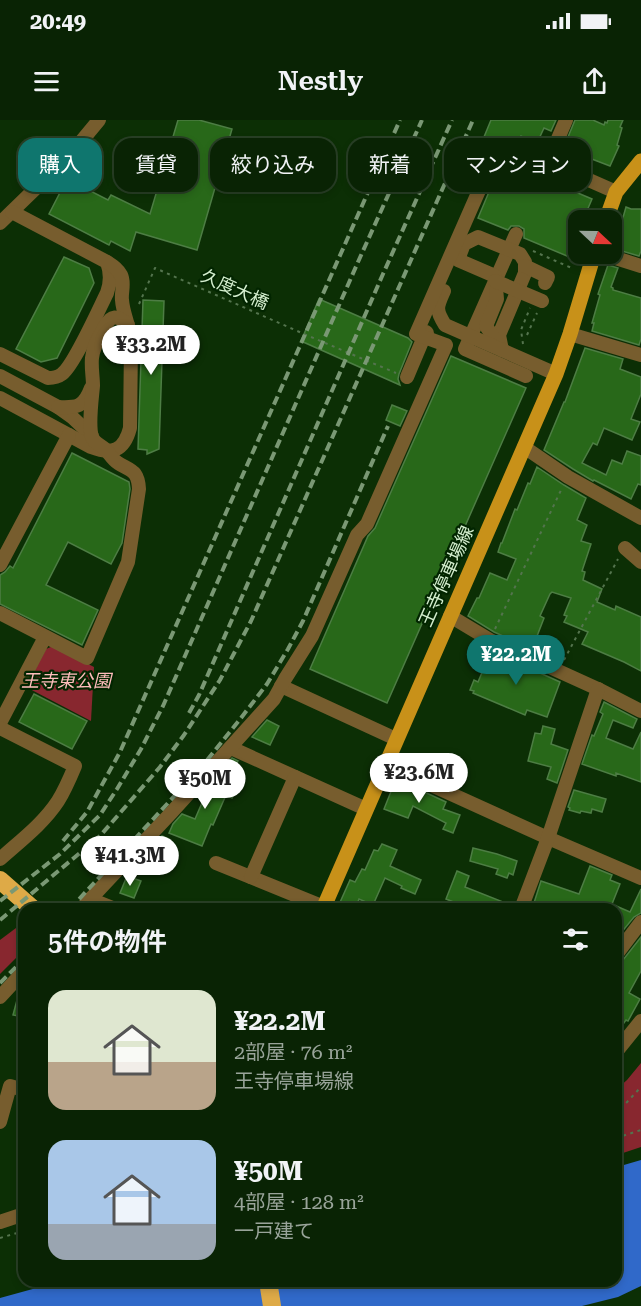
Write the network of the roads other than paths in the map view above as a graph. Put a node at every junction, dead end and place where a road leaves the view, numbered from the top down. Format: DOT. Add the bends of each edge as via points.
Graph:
graph roads {
  1 [pos="99,120"];
  2 [pos="566,120"];
  3 [pos="558,138"];
  4 [pos="641,161"];
  5 [pos="591,181"];
  6 [pos="478,192"];
  7 [pos="616,192"];
  8 [pos="610,210"];
  9 [pos="12,212"];
  10 [pos="0,223"];
  11 [pos="516,234"];
  12 [pos="458,260"];
  13 [pos="622,260"];
  14 [pos="107,262"];
  15 [pos="591,264"];
  16 [pos="525,266"];
  17 [pos="641,266"];
  18 [pos="495,281"];
  19 [pos="545,283"];
  20 [pos="542,301"];
  21 [pos="124,310"];
  22 [pos="98,311"];
  23 [pos="128,325"];
  24 [pos="570,334"];
  25 [pos="80,347"];
  26 [pos="465,349"];
  27 [pos="502,350"];
  28 [pos="0,354"];
  29 [pos="641,355"];
  30 [pos="556,374"];
  31 [pos="0,376"];
  32 [pos="406,377"];
  33 [pos="520,377"];
  34 [pos="93,385"];
  35 [pos="0,398"];
  36 [pos="58,407"];
  37 [pos="69,435"];
  38 [pos="92,436"];
  39 [pos="524,447"];
  40 [pos="106,450"];
  41 [pos="641,518"];
  42 [pos="625,548"];
  43 [pos="641,562"];
  44 [pos="0,565"];
  45 [pos="0,614"];
  46 [pos="450,616"];
  47 [pos="45,637"];
  48 [pos="281,686"];
  49 [pos="598,689"];
  50 [pos="641,711"];
  51 [pos="0,723"];
  52 [pos="0,728"];
  53 [pos="396,739"];
  54 [pos="231,748"];
  55 [pos="385,764"];
  56 [pos="295,777"];
  57 [pos="366,809"];
  58 [pos="548,838"];
  59 [pos="2,854"];
  60 [pos="216,863"];
  61 [pos="251,877"];
  62 [pos="641,878"];
  63 [pos="0,880"];
  64 [pos="26,903"];
  65 [pos="87,903"];
  66 [pos="311,903"];
  67 [pos="325,903"];
  68 [pos="523,903"];
  69 [pos="641,922"];
  70 [pos="622,947"];
  71 [pos="18,978"];
  72 [pos="0,997"];
  73 [pos="641,1021"];
  74 [pos="622,1045"];
  75 [pos="18,1088"];
  76 [pos="0,1122"];
  77 [pos="18,1216"];
  78 [pos="0,1222"];
  79 [pos="269,1287"];
  80 [pos="272,1306"];
  1 -- 9 [label="street"];
  2 -- 3 [label="street"];
  4 -- 7 [label="main road"];
  5 -- 7 [label="street"];
  6 -- 48 [label="street" via="416,334 446,345 367,524 357,535 315,629"];
  7 -- 8 [label="main road"];
  9 -- 10 [label="street"];
  9 -- 14 [label="street"];
  11 -- 18 [label="street"];
  12 -- 16 [label="street" via="464,244 478,237 520,254"];
  12 -- 27 [label="street" via="495,276 497,299 486,326"];
  12 -- 27 [label="street" via="437,305 440,317 445,325"];
  13 -- 17 [label="street"];
  14 -- 21 [label="street" via="121,273"];
  14 -- 22 [label="street" via="110,285"];
  15 -- 24 [label="main road, 王寺停車場線"];
  16 -- 19 [label="street" via="548,276"];
  16 -- 27 [label="street" via="499,335"];
  18 -- 20 [label="street"];
  18 -- 26 [label="street"];
  21 -- 22 [label="street" via="109,304"];
  21 -- 23 [label="street"];
  22 -- 25 [label="street"];
  23 -- 34 [label="street" via="116,317 106,322 92,358"];
  23 -- 40 [label="street" via="129,428 121,447"];
  24 -- 29 [label="street"];
  24 -- 30 [label="main road, 王寺停車場線"];
  25 -- 28 [label="street" via="67,369 56,378 48,378"];
  25 -- 34 [label="street" via="81,362"];
  26 -- 32 [label="street" via="426,332"];
  26 -- 33 [label="street" via="477,361"];
  27 -- 30 [label="street"];
  30 -- 39 [label="main road, 王寺停車場線"];
  31 -- 36 [label="street"];
  34 -- 36 [label="street" via="82,405"];
  34 -- 38 [label="street"];
  35 -- 37 [label="street"];
  36 -- 38 [label="street"];
  37 -- 40 [label="street" via="90,447"];
  37 -- 44 [label="street"];
  38 -- 40 [label="street"];
  39 -- 41 [label="street"];
  39 -- 46 [label="main road, 王寺停車場線"];
  40 -- 47 [label="street" via="118,463 131,469 139,482 128,562 87,658"];
  42 -- 43 [label="street"];
  45 -- 47 [label="street"];
  46 -- 49 [label="street" via="490,640"];
  46 -- 53 [label="main road, 王寺停車場線"];
  47 -- 51 [label="street"];
  48 -- 53 [label="street"];
  48 -- 54 [label="street"];
  49 -- 50 [label="street"];
  49 -- 58 [label="street"];
  52 -- 59 [label="street" via="75,766 62,795 37,826"];
  53 -- 55 [label="main road, 王寺停車場線"];
  54 -- 56 [label="street"];
  54 -- 65 [label="street"];
  55 -- 57 [label="main road, 王寺停車場線"];
  55 -- 58 [label="street"];
  56 -- 57 [label="street"];
  56 -- 61 [label="street"];
  57 -- 67 [label="main road, 王寺停車場線"];
  58 -- 62 [label="street"];
  58 -- 68 [label="street"];
  60 -- 61 [label="street"];
  61 -- 66 [label="street"];
  63 -- 64 [label="highway"];
  69 -- 70 [label="street"];
  71 -- 72 [label="street"];
  73 -- 74 [label="street"];
  75 -- 76 [label="street" via="10,1086"];
  77 -- 78 [label="street"];
  79 -- 80 [label="highway"];
}
